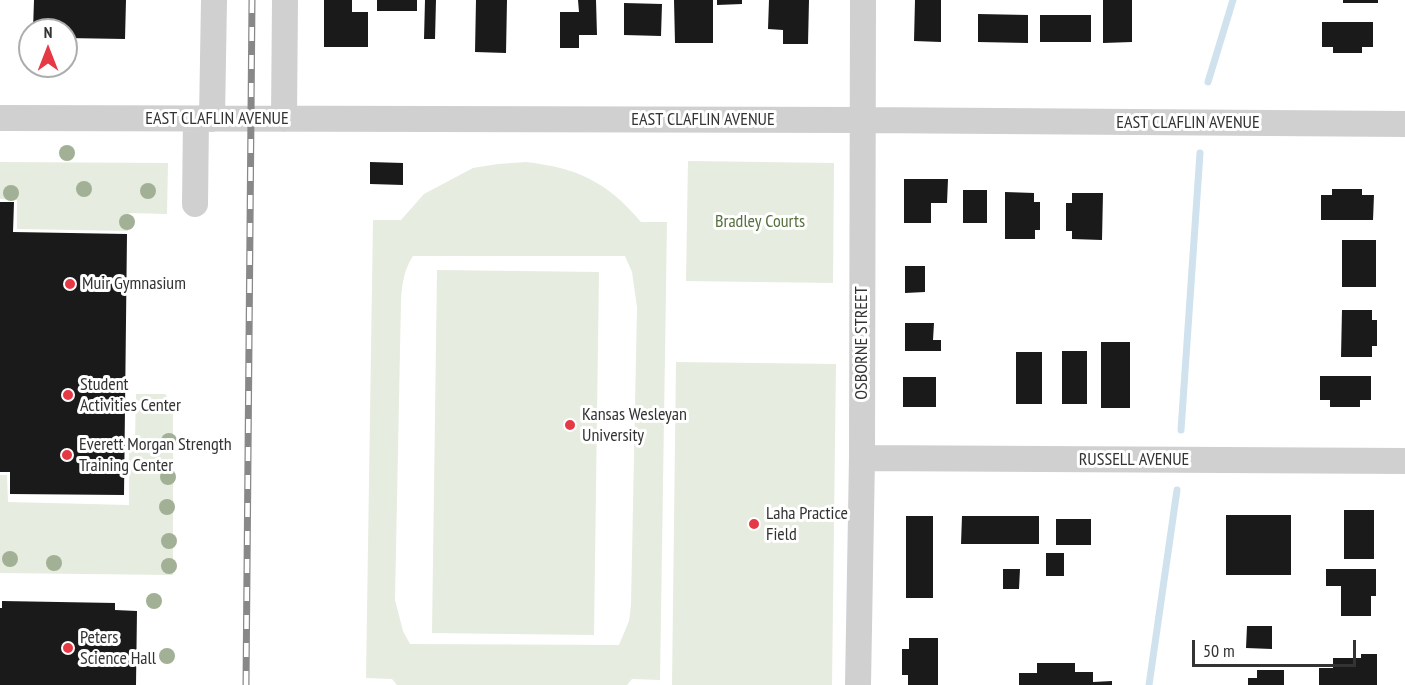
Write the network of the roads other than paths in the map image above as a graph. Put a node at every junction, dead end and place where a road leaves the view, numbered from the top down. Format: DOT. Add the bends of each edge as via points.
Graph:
graph roads {
  1 [pos="214,0"];
  2 [pos="285,0"];
  3 [pos="863,0"];
  4 [pos="0,118"];
  5 [pos="204,119"];
  6 [pos="284,119"];
  7 [pos="863,120"];
  8 [pos="1405,124"];
  9 [pos="195,204"];
  10 [pos="862,458"];
  11 [pos="1405,461"];
  12 [pos="858,685"];
  1 -- 5 [label="street"];
  2 -- 6 [label="street"];
  3 -- 7 [label="street, OSBORNE STREET"];
  4 -- 5 [label="street, EAST CLAFLIN AVENUE"];
  5 -- 6 [label="street, EAST CLAFLIN AVENUE"];
  5 -- 9 [label="street"];
  6 -- 7 [label="street, EAST CLAFLIN AVENUE"];
  7 -- 8 [label="street, EAST CLAFLIN AVENUE"];
  7 -- 10 [label="street, OSBORNE STREET"];
  10 -- 11 [label="street, RUSSELL AVENUE"];
  10 -- 12 [label="street, OSBORNE STREET"];
}
